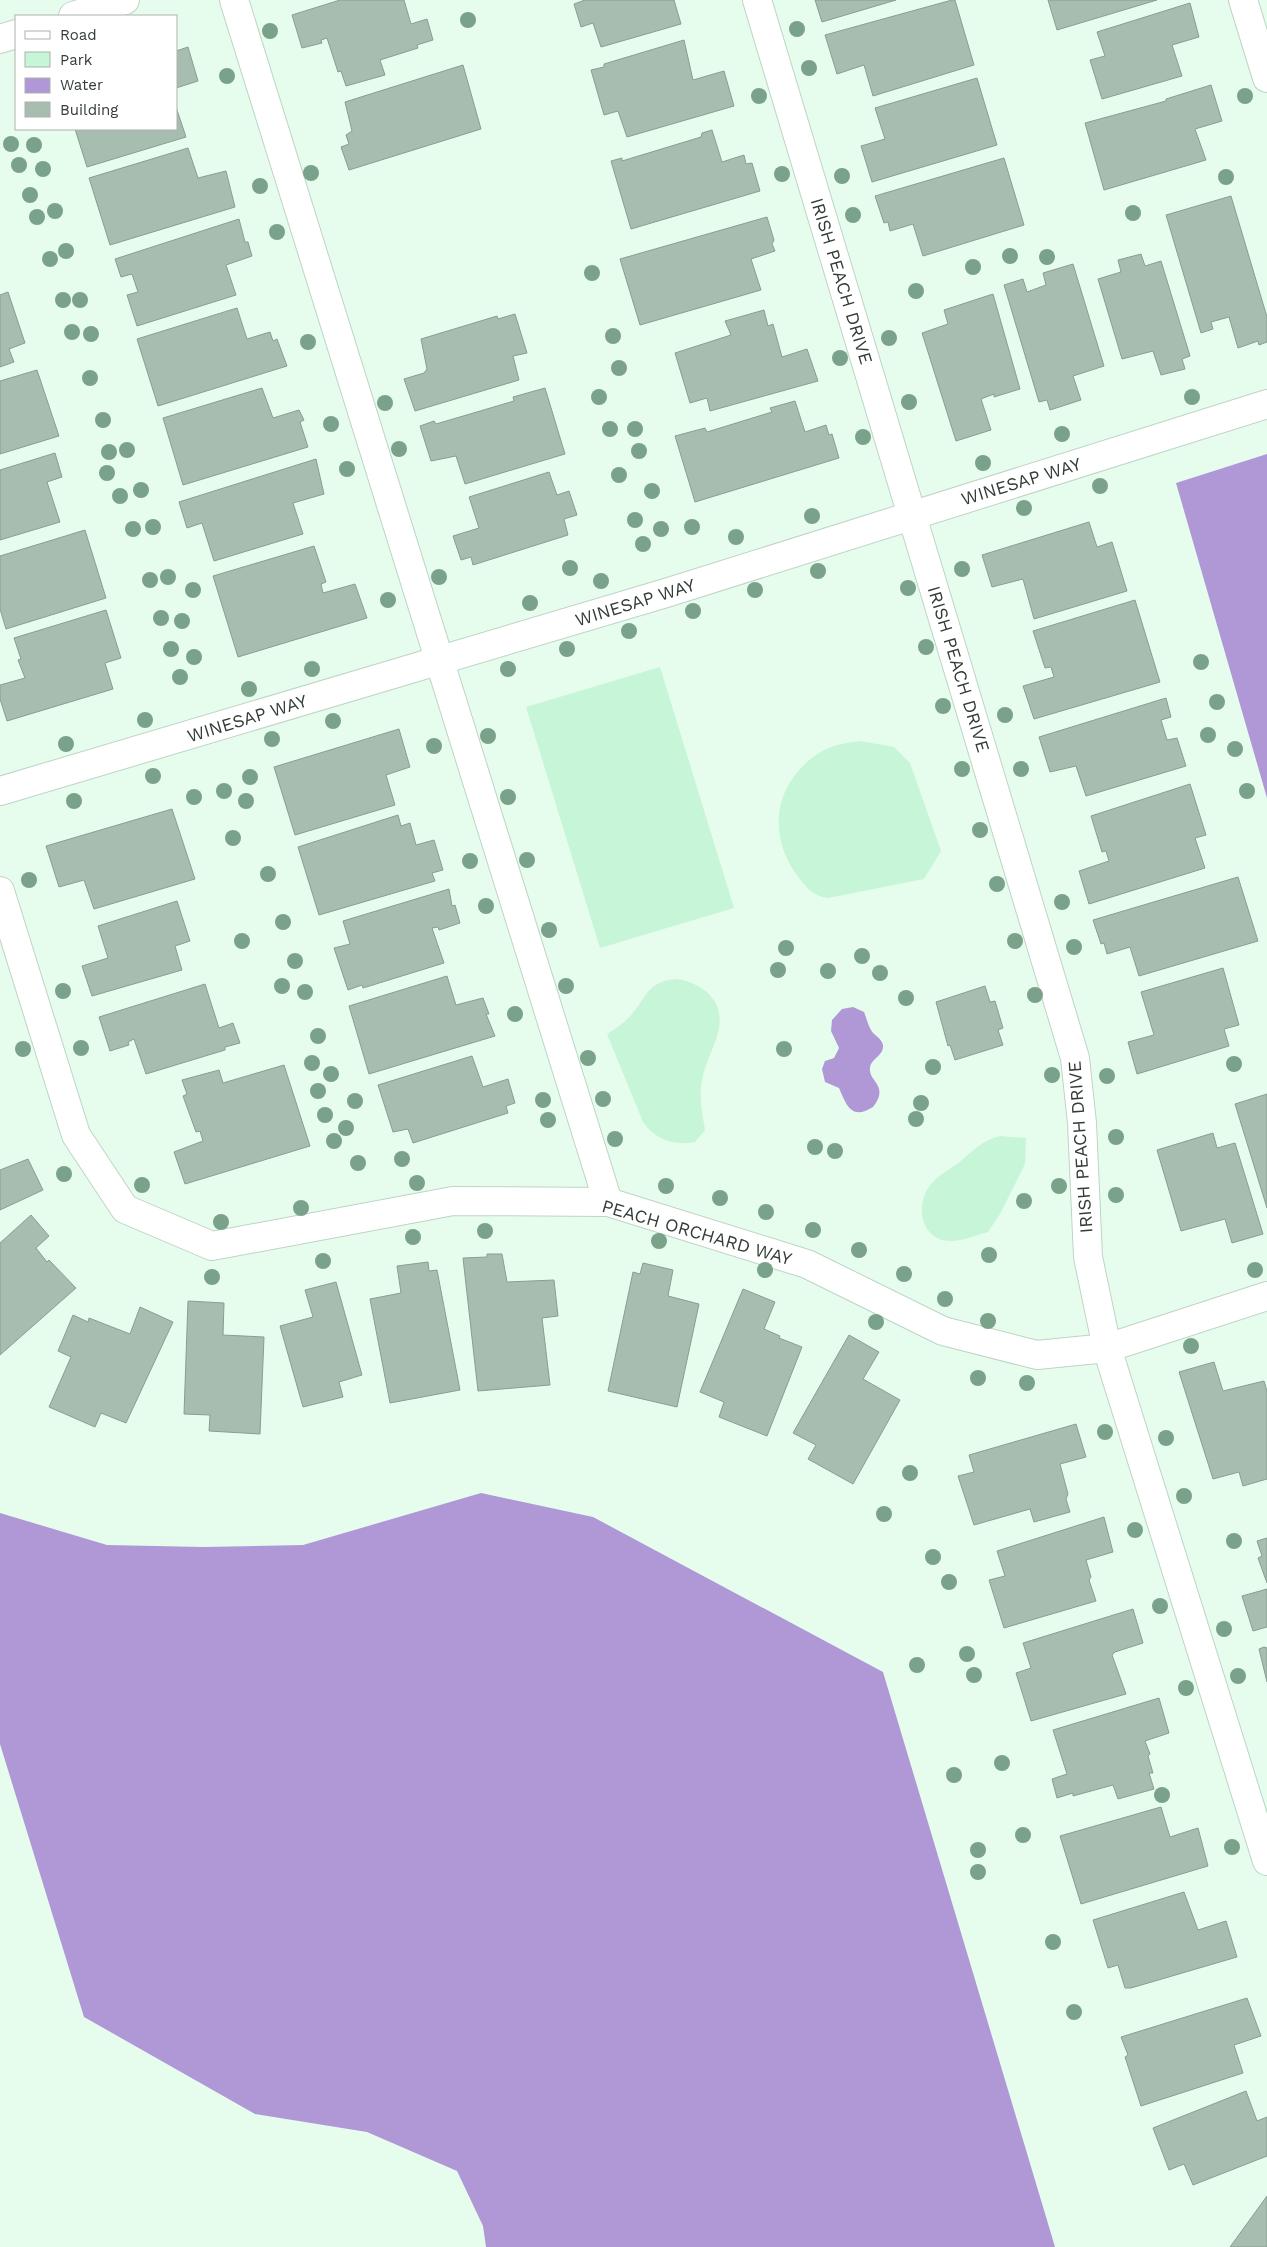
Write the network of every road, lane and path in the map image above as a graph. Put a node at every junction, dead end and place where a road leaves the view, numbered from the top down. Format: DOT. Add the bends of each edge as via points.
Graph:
graph roads {
  1 [pos="125,0"];
  2 [pos="234,0"];
  3 [pos="757,0"];
  4 [pos="1243,0"];
  5 [pos="76,15"];
  6 [pos="15,34"];
  7 [pos="0,39"];
  8 [pos="1267,78"];
  9 [pos="1267,404"];
  10 [pos="913,515"];
  11 [pos="439,660"];
  12 [pos="0,791"];
  13 [pos="0,891"];
  14 [pos="608,1202"];
  15 [pos="1267,1296"];
  16 [pos="1107,1348"];
  17 [pos="1267,1861"];
  1 -- 5 [label="street"];
  2 -- 11 [label="street"];
  3 -- 10 [label="street, IRISH PEACH DRIVE"];
  4 -- 8 [label="street"];
  6 -- 7 [label="street"];
  9 -- 10 [label="street, WINESAP WAY"];
  10 -- 11 [label="street, WINESAP WAY"];
  10 -- 16 [label="street, IRISH PEACH DRIVE" via="1075,1058 1082,1123 1088,1258"];
  11 -- 12 [label="street, WINESAP WAY"];
  11 -- 14 [label="street"];
  13 -- 14 [label="street, PEACH ORCHARD WAY" via="76,1135 125,1209 212,1246 453,1201"];
  14 -- 16 [label="street, PEACH ORCHARD WAY" via="807,1264 943,1331 1037,1355"];
  15 -- 16 [label="street, PEACH ORCHARD WAY"];
  16 -- 17 [label="street, IRISH PEACH DRIVE"];
}
